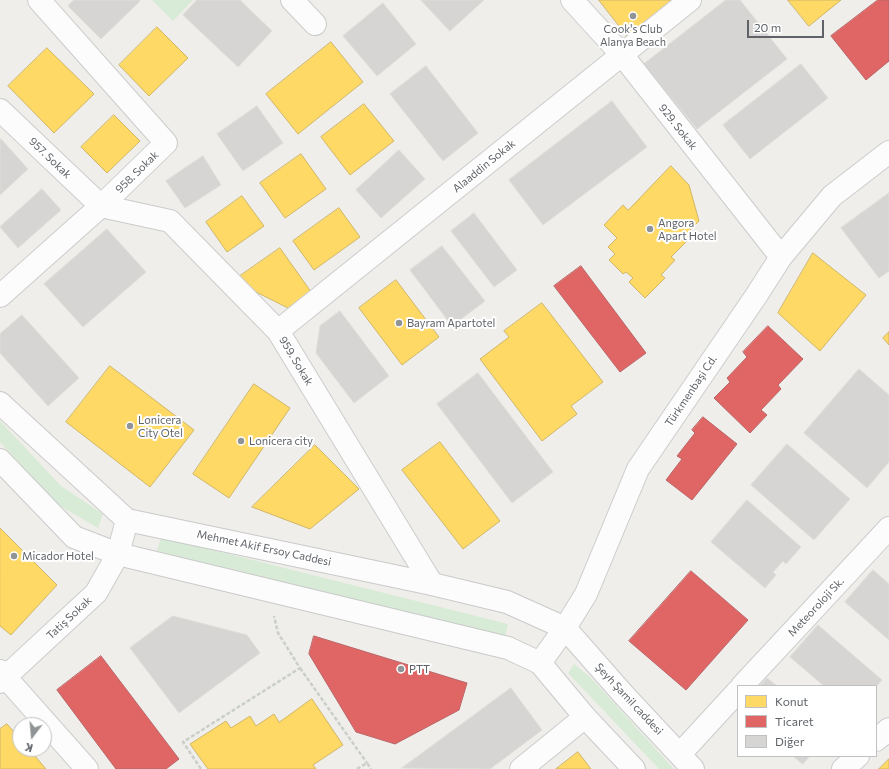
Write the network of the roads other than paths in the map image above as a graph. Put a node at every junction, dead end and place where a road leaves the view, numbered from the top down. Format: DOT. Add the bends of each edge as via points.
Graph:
graph roads {
  1 [pos="39,0"];
  2 [pos="292,0"];
  3 [pos="572,0"];
  4 [pos="690,0"];
  5 [pos="315,24"];
  6 [pos="623,56"];
  7 [pos="0,110"];
  8 [pos="889,152"];
  9 [pos="101,206"];
  10 [pos="781,257"];
  11 [pos="0,296"];
  12 [pos="278,331"];
  13 [pos="0,403"];
  14 [pos="0,460"];
  15 [pos="127,520"];
  16 [pos="889,528"];
  17 [pos="118,554"];
  18 [pos="432,584"];
  19 [pos="565,628"];
  20 [pos="540,663"];
  21 [pos="2,676"];
  22 [pos="743,685"];
  23 [pos="737,692"];
  24 [pos="585,717"];
  25 [pos="889,729"];
  26 [pos="877,739"];
  27 [pos="857,757"];
  28 [pos="686,761"];
  29 [pos="87,769"];
  30 [pos="521,769"];
  31 [pos="634,769"];
  32 [pos="843,769"];
  1 -- 9 [label="street, 958. Sokak" via="166,143"];
  2 -- 5 [label="street"];
  3 -- 6 [label="street, 929. Sokak"];
  4 -- 6 [label="street, Alaaddin Sokak"];
  6 -- 10 [label="street, 929. Sokak"];
  6 -- 12 [label="street, Alaaddin Sokak"];
  7 -- 9 [label="street, 957. Sokak"];
  8 -- 10 [label="street, Türkmenbaşi Cd." via="832,196"];
  9 -- 11 [label="street, 958. Sokak"];
  9 -- 12 [label="street, 959. Sokak" via="170,221"];
  10 -- 19 [label="street, Türkmenbaşi Cd." via="638,469 586,594"];
  12 -- 18 [label="street, 959. Sokak"];
  13 -- 15 [label="street"];
  14 -- 17 [label="street" via="74,537"];
  15 -- 17 [label="street, Tatiş Sokak"];
  15 -- 18 [label="street, Mehmet Akif Ersoy Caddesi"];
  16 -- 22 [label="street, Meteoroloji Sk."];
  17 -- 20 [label="street" via="508,648"];
  17 -- 21 [label="street, Tatiş Sokak" via="96,593"];
  18 -- 19 [label="street, Mehmet Akif Ersoy Caddesi" via="507,602"];
  19 -- 20 [label="street, Türkmenbaşi Cd."];
  19 -- 28 [label="street, Şeyh Şamil caddesi" via="622,694"];
  20 -- 24 [label="street"];
  21 -- 29 [label="street"];
  23 -- 28 [label="street"];
  24 -- 30 [label="street"];
  24 -- 31 [label="street"];
  25 -- 26 [label="street"];
  27 -- 32 [label="street"];
}
